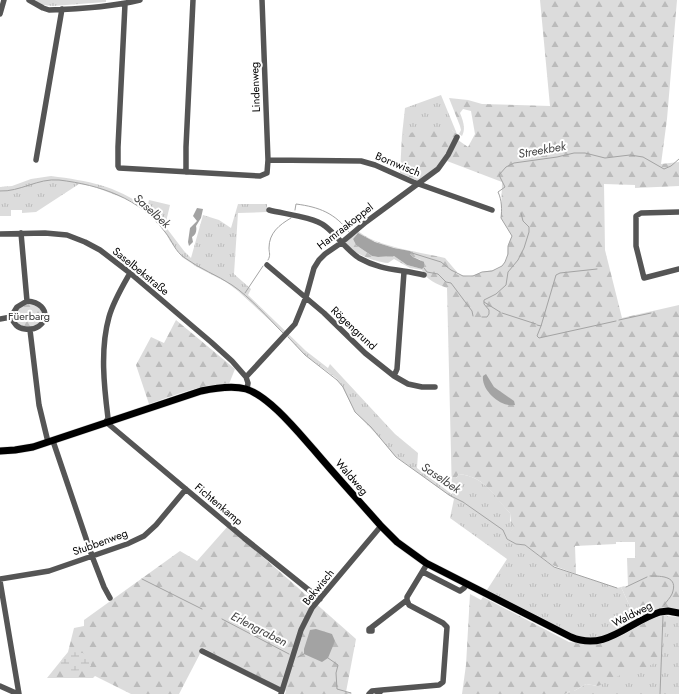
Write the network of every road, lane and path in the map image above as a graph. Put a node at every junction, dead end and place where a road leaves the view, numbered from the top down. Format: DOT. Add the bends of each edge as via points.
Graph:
graph roads {
  1 [pos="4,0"];
  2 [pos="29,0"];
  3 [pos="140,0"];
  4 [pos="193,0"];
  5 [pos="262,0"];
  6 [pos="125,4"];
  7 [pos="62,9"];
  8 [pos="0,14"];
  9 [pos="457,137"];
  10 [pos="36,160"];
  11 [pos="268,160"];
  12 [pos="186,172"];
  13 [pos="419,184"];
  14 [pos="269,210"];
  15 [pos="492,210"];
  16 [pos="679,212"];
  17 [pos="22,233"];
  18 [pos="0,234"];
  19 [pos="341,243"];
  20 [pos="267,265"];
  21 [pos="679,269"];
  22 [pos="404,272"];
  23 [pos="130,273"];
  24 [pos="424,275"];
  25 [pos="306,297"];
  26 [pos="27,301"];
  27 [pos="11,318"];
  28 [pos="0,319"];
  29 [pos="30,330"];
  30 [pos="246,376"];
  31 [pos="394,376"];
  32 [pos="435,387"];
  33 [pos="247,389"];
  34 [pos="106,422"];
  35 [pos="50,441"];
  36 [pos="0,451"];
  37 [pos="186,489"];
  38 [pos="381,526"];
  39 [pos="92,556"];
  40 [pos="427,564"];
  41 [pos="423,572"];
  42 [pos="0,580"];
  43 [pos="467,584"];
  44 [pos="110,598"];
  45 [pos="320,599"];
  46 [pos="407,600"];
  47 [pos="679,613"];
  48 [pos="372,627"];
  49 [pos="202,651"];
  50 [pos="0,686"];
  51 [pos="281,692"];
  52 [pos="380,692"];
  53 [pos="18,694"];
  54 [pos="369,694"];
  1 -- 8 [label="street"];
  2 -- 7 [label="street" via="43,8"];
  3 -- 6 [label="street"];
  4 -- 12 [label="street"];
  5 -- 11 [label="street, Lindenweg"];
  6 -- 7 [label="street"];
  6 -- 12 [label="street" via="118,166"];
  7 -- 10 [label="street"];
  9 -- 13 [label="street, Hamraakoppel" via="441,166"];
  11 -- 12 [label="street, Lindenweg" via="267,174 260,176"];
  11 -- 13 [label="street, Bornwisch" via="362,161"];
  13 -- 15 [label="street, Bornwisch"];
  13 -- 19 [label="street, Hamraakoppel"];
  14 -- 19 [label="street" via="318,222"];
  16 -- 21 [label="street" via="641,213 636,216 636,246 644,278"];
  17 -- 18 [label="street, Saselbekstraße"];
  17 -- 23 [label="street, Saselbekstraße" via="67,235 100,250"];
  17 -- 26 [label="street"];
  19 -- 22 [label="street" via="365,260 387,269"];
  19 -- 25 [label="street, Hamraakoppel" via="319,260 314,268"];
  20 -- 25 [label="street, Rögengrund"];
  22 -- 24 [label="street"];
  22 -- 31 [label="street" via="397,369"];
  23 -- 30 [label="street, Saselbekstraße" via="211,342"];
  23 -- 34 [label="street" via="114,304 105,337 104,382 108,418"];
  25 -- 30 [label="street, Hamraakoppel" via="295,324"];
  25 -- 31 [label="street, Rögengrund" via="365,353"];
  26 -- 27 [label="street" via="17,307"];
  26 -- 29 [label="street" via="43,307 45,316 43,323"];
  27 -- 28 [label="street"];
  27 -- 29 [label="street" via="20,328"];
  29 -- 35 [label="street" via="39,405"];
  30 -- 33 [label="street"];
  31 -- 32 [label="street, Rögengrund" via="422,388"];
  33 -- 34 [label="main road, Waldweg" via="235,387 201,391"];
  33 -- 38 [label="main road, Waldweg" via="264,399 287,421"];
  34 -- 35 [label="main road, Waldweg"];
  34 -- 37 [label="street, Fichtenkamp"];
  35 -- 36 [label="main road, Waldweg"];
  35 -- 39 [label="street"];
  37 -- 39 [label="street, Stubbenweg" via="144,536"];
  37 -- 45 [label="street, Fichtenkamp"];
  38 -- 40 [label="main road, Waldweg" via="397,542"];
  38 -- 45 [label="street, Bekwisch"];
  39 -- 42 [label="street, Stubbenweg" via="49,571"];
  39 -- 44 [label="street"];
  40 -- 41 [label="street"];
  40 -- 43 [label="main road, Waldweg"];
  41 -- 43 [label="street" via="460,590"];
  41 -- 46 [label="street"];
  42 -- 53 [label="street"];
  43 -- 47 [label="main road, Waldweg" via="571,637 587,642 612,636 655,613"];
  45 -- 51 [label="street, Bekwisch" via="312,608 301,630"];
  46 -- 48 [label="street"];
  46 -- 52 [label="street" via="409,605 446,626 448,630 444,680 442,684"];
  49 -- 51 [label="street"];
  50 -- 53 [label="street"];
  52 -- 54 [label="street" via="372,691"];
}
